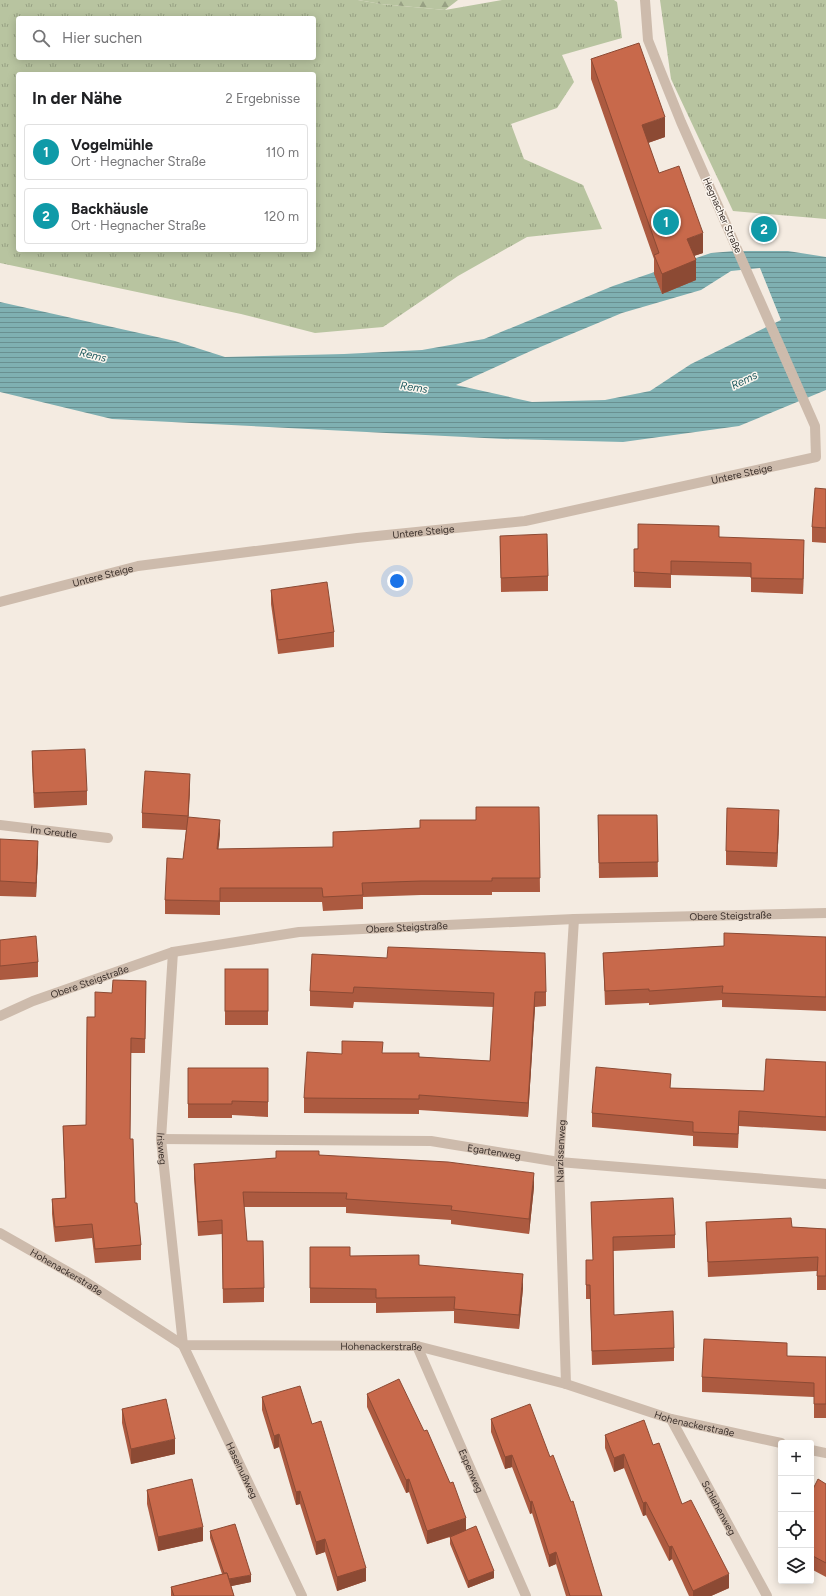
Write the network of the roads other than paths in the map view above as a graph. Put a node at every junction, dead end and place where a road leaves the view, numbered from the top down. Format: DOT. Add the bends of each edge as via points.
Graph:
graph roads {
  1 [pos="645,0"];
  2 [pos="815,426"];
  3 [pos="0,602"];
  4 [pos="0,825"];
  5 [pos="108,838"];
  6 [pos="826,913"];
  7 [pos="574,919"];
  8 [pos="173,952"];
  9 [pos="0,1016"];
  10 [pos="161,1139"];
  11 [pos="559,1162"];
  12 [pos="826,1184"];
  13 [pos="0,1233"];
  14 [pos="183,1344"];
  15 [pos="417,1346"];
  16 [pos="566,1384"];
  17 [pos="671,1419"];
  18 [pos="778,1442"];
  19 [pos="814,1451"];
  20 [pos="826,1453"];
  21 [pos="302,1596"];
  22 [pos="526,1596"];
  23 [pos="767,1596"];
  1 -- 2 [label="street, Hegnacher Straße" via="648,40 680,122"];
  2 -- 3 [label="street, Untere Steige" via="816,457 525,521 357,538 138,566"];
  4 -- 5 [label="street, Im Greutle"];
  6 -- 7 [label="street, Obere Steigstraße"];
  7 -- 8 [label="street, Obere Steigstraße" via="299,932"];
  7 -- 11 [label="street, Narzissenweg"];
  8 -- 9 [label="street, Obere Steigstraße" via="33,1001"];
  8 -- 10 [label="street, Irisweg"];
  10 -- 11 [label="street, Egartenweg" via="431,1141"];
  10 -- 14 [label="street, Irisweg"];
  11 -- 12 [label="street, Egartenweg"];
  11 -- 16 [label="street, Narzissenweg"];
  13 -- 14 [label="street, Hohenackerstraße" via="84,1281"];
  14 -- 15 [label="street, Hohenackerstraße"];
  14 -- 21 [label="street, Haselnußweg"];
  15 -- 16 [label="street, Hohenackerstraße"];
  15 -- 22 [label="street, Espenweg"];
  16 -- 17 [label="street, Hohenackerstraße"];
  17 -- 18 [label="street, Hohenackerstraße"];
  17 -- 23 [label="street, Schlehenweg"];
  19 -- 20 [label="street"];
}
